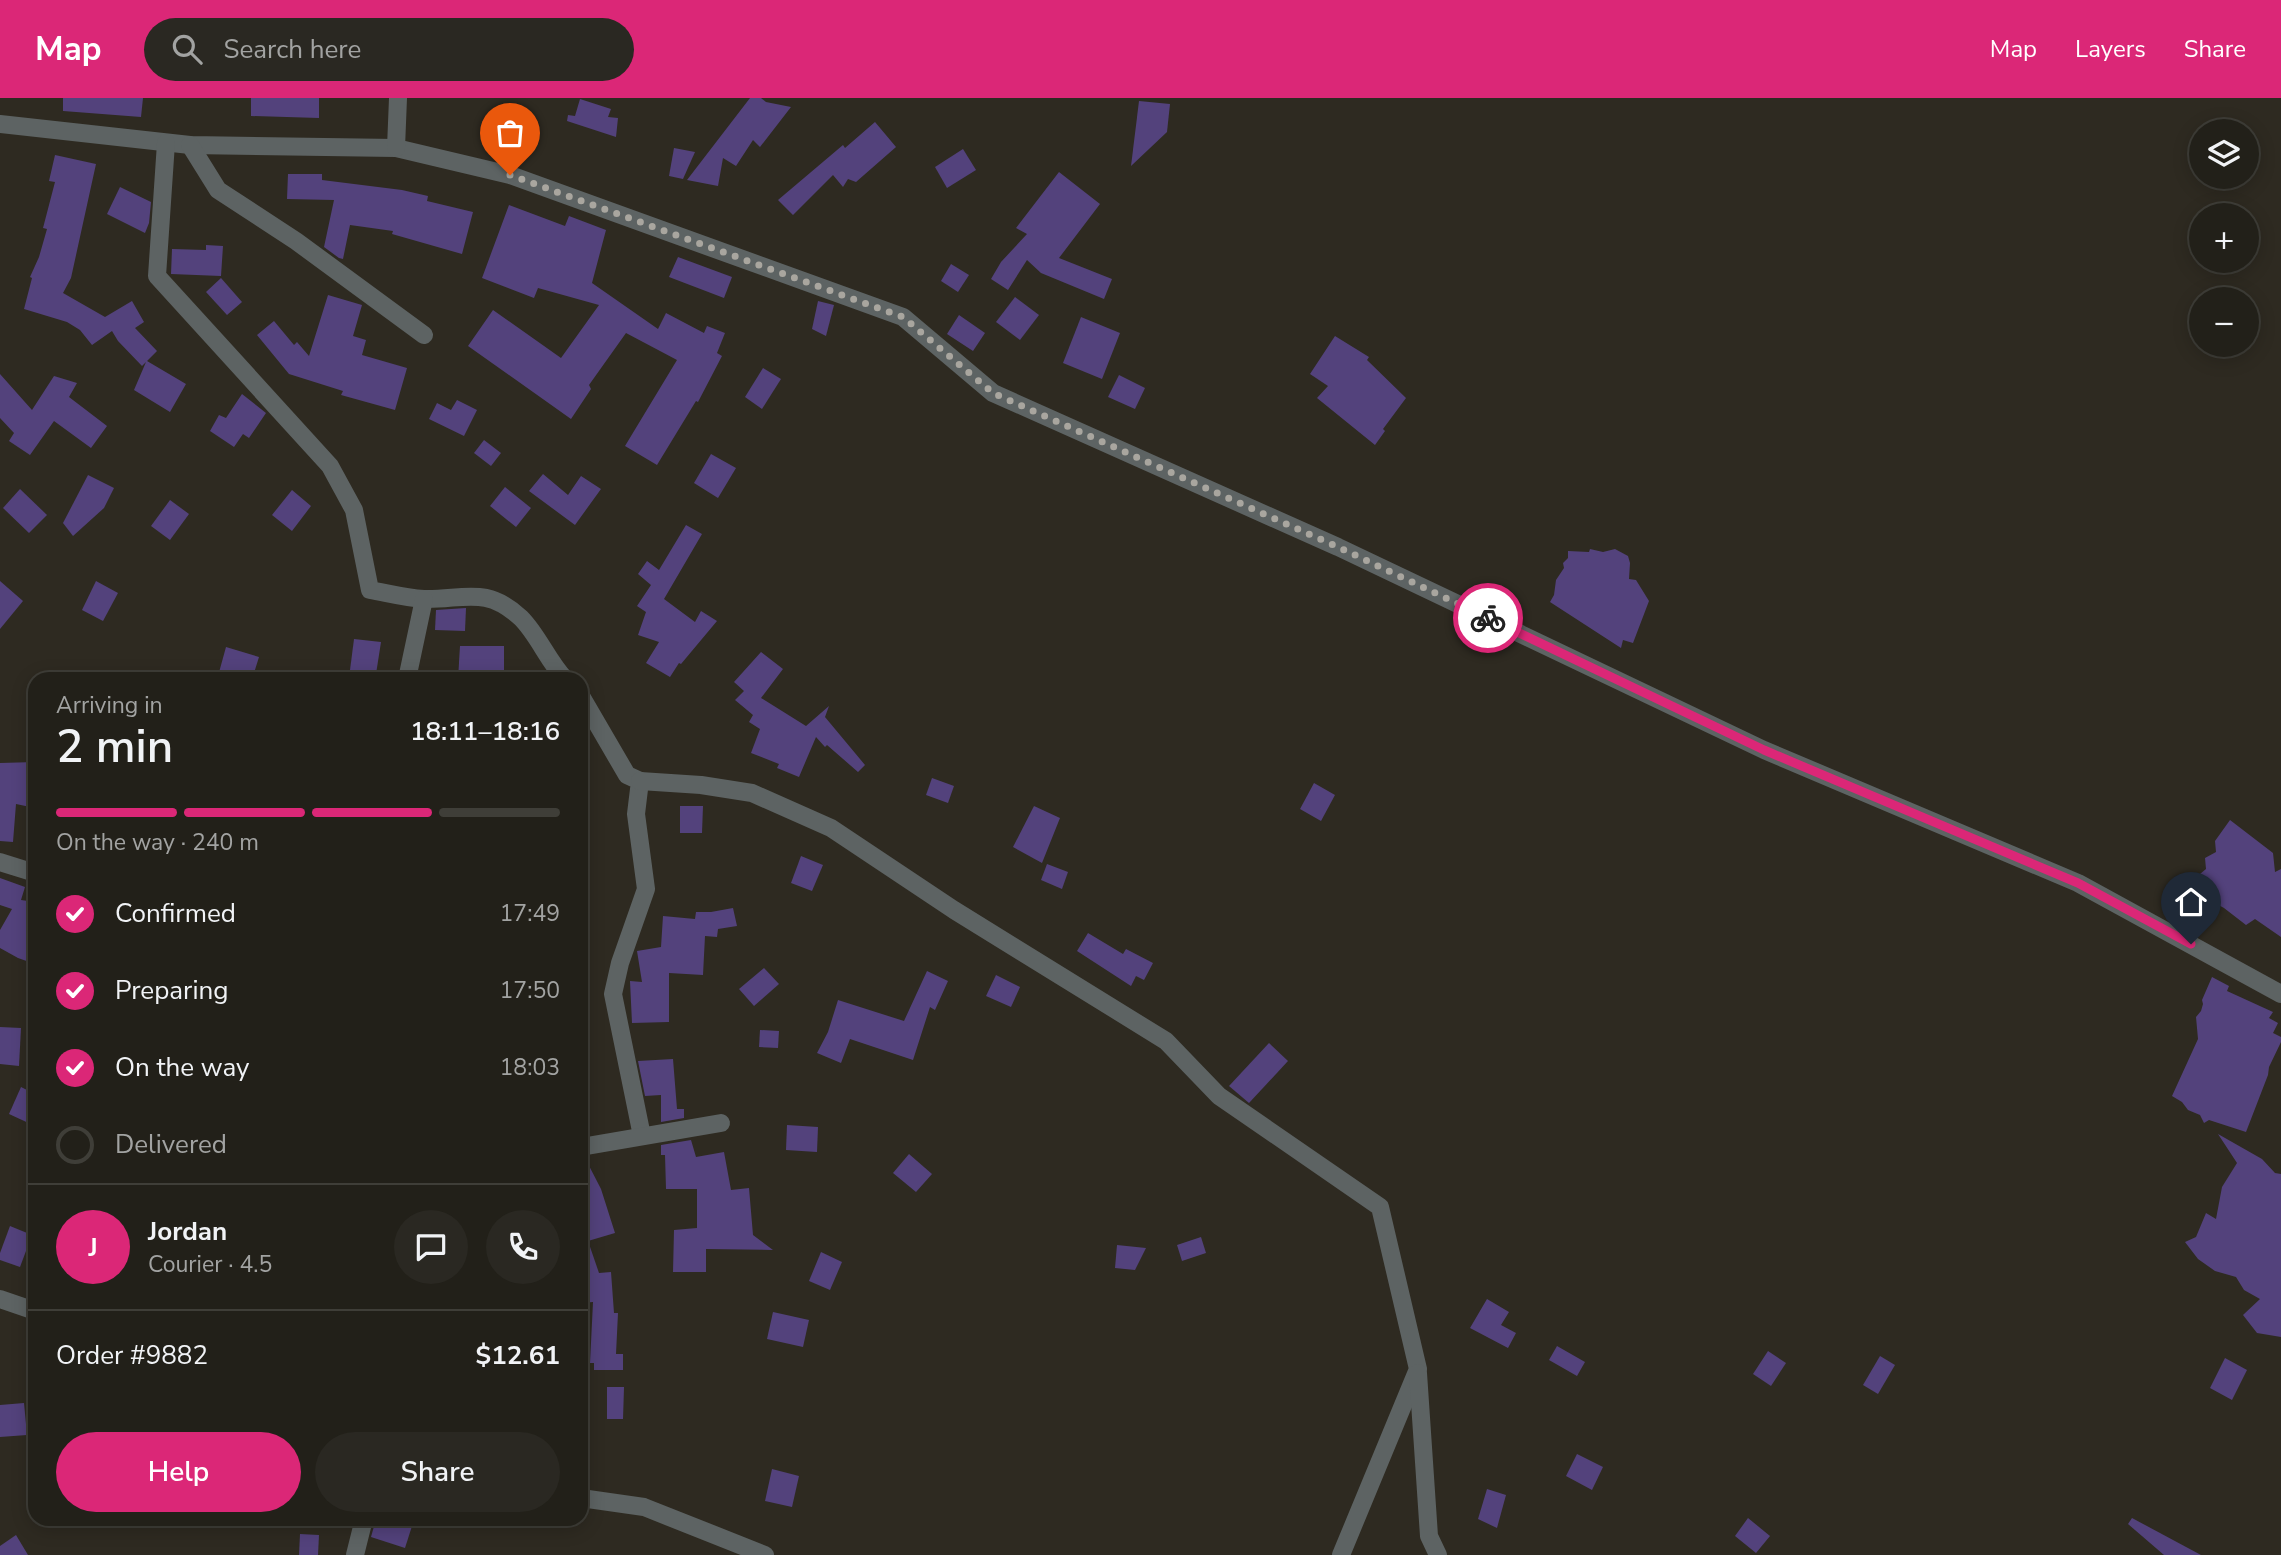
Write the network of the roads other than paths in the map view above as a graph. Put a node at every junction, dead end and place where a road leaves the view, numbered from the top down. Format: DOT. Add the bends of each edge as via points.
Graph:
graph roads {
  1 [pos="398,98"];
  2 [pos="0,124"];
  3 [pos="166,143"];
  4 [pos="190,145"];
  5 [pos="396,148"];
  6 [pos="424,335"];
  7 [pos="424,599"];
  8 [pos="408,672"];
  9 [pos="558,672"];
  10 [pos="588,708"];
  11 [pos="640,781"];
  12 [pos="0,862"];
  13 [pos="28,871"];
  14 [pos="2281,993"];
  15 [pos="721,1123"];
  16 [pos="642,1136"];
  17 [pos="588,1146"];
  18 [pos="0,1299"];
  19 [pos="28,1309"];
  20 [pos="1418,1369"];
  21 [pos="588,1499"];
  22 [pos="362,1526"];
  23 [pos="355,1555"];
  24 [pos="765,1555"];
  25 [pos="1341,1555"];
  26 [pos="1438,1555"];
  1 -- 5 [label="street"];
  2 -- 3 [label="street"];
  3 -- 4 [label="street"];
  3 -- 7 [label="street" via="157,276 330,466 354,510 370,590"];
  4 -- 5 [label="street"];
  4 -- 6 [label="street" via="218,190"];
  5 -- 14 [label="street" via="510,175 903,317 993,393 1338,547 1764,750 2078,883"];
  7 -- 8 [label="street"];
  7 -- 9 [label="street" via="470,595 500,603 522,619"];
  10 -- 11 [label="street" via="627,775"];
  11 -- 16 [label="street" via="636,814 646,888 614,993"];
  11 -- 20 [label="street" via="752,793 831,828 1166,1041 1219,1096 1380,1207"];
  12 -- 13 [label="street"];
  15 -- 16 [label="street"];
  16 -- 17 [label="street"];
  18 -- 19 [label="street"];
  20 -- 25 [label="street"];
  20 -- 26 [label="street" via="1429,1536"];
  21 -- 24 [label="street" via="643,1507"];
  22 -- 23 [label="street"];
}
